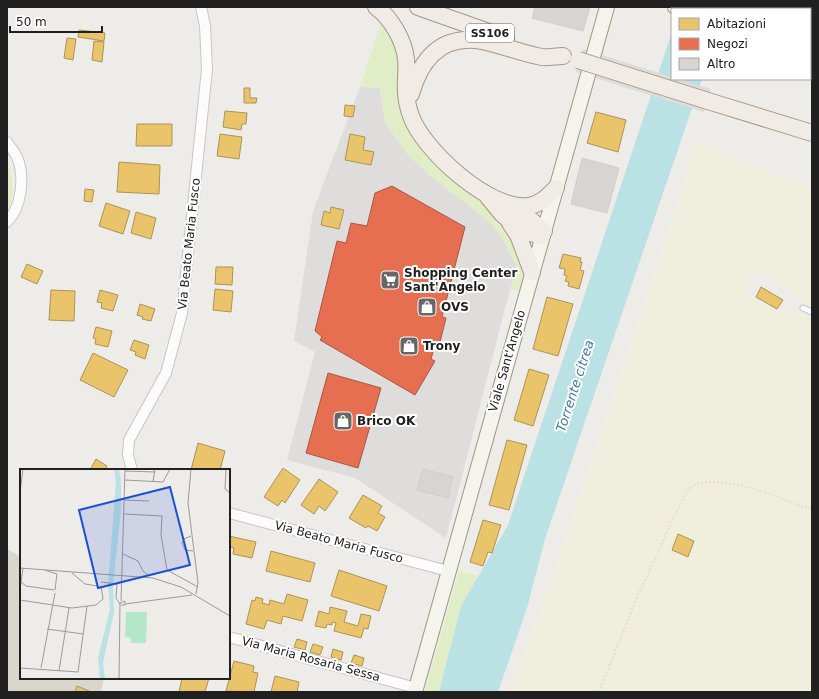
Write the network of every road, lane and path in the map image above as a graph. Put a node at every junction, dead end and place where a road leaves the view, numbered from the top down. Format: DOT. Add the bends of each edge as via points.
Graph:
graph roads {
  1 [pos="201,7"];
  2 [pos="376,7"];
  3 [pos="418,7"];
  4 [pos="607,7"];
  5 [pos="796,7"];
  6 [pos="792,8"];
  7 [pos="570,58"];
  8 [pos="408,99"];
  9 [pos="773,121"];
  10 [pos="812,124"];
  11 [pos="812,133"];
  12 [pos="7,142"];
  13 [pos="556,188"];
  14 [pos="506,207"];
  15 [pos="7,222"];
  16 [pos="543,234"];
  17 [pos="532,272"];
  18 [pos="804,308"];
  19 [pos="812,312"];
  20 [pos="132,469"];
  21 [pos="812,508"];
  22 [pos="230,512"];
  23 [pos="448,571"];
  24 [pos="230,637"];
  25 [pos="416,690"];
  26 [pos="599,692"];
  1 -- 20 [label="street, Via Beato Maria Fusco" via="206,26 207,68 182,313 166,373 129,440 128,455"];
  2 -- 8 [label="main road" via="396,31 403,46"];
  3 -- 7 [label="main road, SS106"];
  4 -- 13 [label="main road, Viale Sant'Angelo"];
  5 -- 6 [label="main road"];
  7 -- 8 [label="main road" via="543,57 476,40 456,42 440,48 424,63"];
  7 -- 9 [label="main road, SS106, bridge"];
  8 -- 14 [label="main road" via="411,115 418,130 430,146 450,167"];
  9 -- 10 [label="main road" via="795,118"];
  9 -- 11 [label="main road, SS106"];
  12 -- 15 [label="street" via="17,157 22,178 19,200"];
  13 -- 14 [label="main road" via="545,199 535,204"];
  13 -- 16 [label="main road, Viale Sant'Angelo"];
  14 -- 16 [label="main road" via="522,231"];
  14 -- 17 [label="main road"];
  16 -- 17 [label="main road, Viale Sant'Angelo"];
  17 -- 23 [label="main road, Viale Sant'Angelo"];
  18 -- 19 [label="lane"];
  21 -- 26 [label="path" via="724,482 700,484 690,489 682,500 635,602"];
  22 -- 23 [label="street, Via Beato Maria Fusco"];
  23 -- 25 [label="main road, Viale Sant'Angelo"];
  24 -- 25 [label="street, Via Maria Rosaria Sessa"];
}
